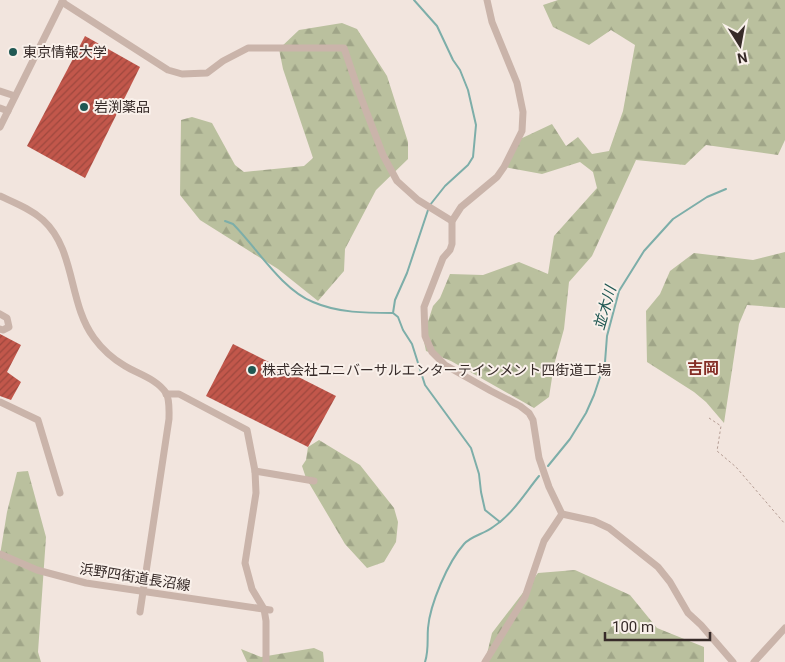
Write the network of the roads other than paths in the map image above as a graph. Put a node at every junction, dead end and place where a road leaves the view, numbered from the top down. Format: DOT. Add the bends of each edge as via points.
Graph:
graph roads {
  1 [pos="487,0"];
  2 [pos="62,1"];
  3 [pos="0,91"];
  4 [pos="15,96"];
  5 [pos="0,108"];
  6 [pos="8,111"];
  7 [pos="0,128"];
  8 [pos="0,196"];
  9 [pos="452,221"];
  10 [pos="0,314"];
  11 [pos="0,329"];
  12 [pos="166,394"];
  13 [pos="0,402"];
  14 [pos="255,471"];
  15 [pos="314,481"];
  16 [pos="60,493"];
  17 [pos="562,514"];
  18 [pos="0,554"];
  19 [pos="142,591"];
  20 [pos="267,610"];
  21 [pos="140,612"];
  22 [pos="785,628"];
  23 [pos="266,662"];
  24 [pos="485,662"];
  25 [pos="734,662"];
  26 [pos="754,662"];
  1 -- 9 [label="street" via="492,22 517,83 523,126 504,167 461,207"];
  2 -- 4 [label="street"];
  2 -- 9 [label="street" via="168,70 182,74 207,73 248,48 344,48 383,155 397,181 418,200"];
  3 -- 4 [label="street"];
  4 -- 6 [label="street"];
  5 -- 6 [label="street"];
  6 -- 7 [label="street"];
  8 -- 12 [label="street" via="34,213 54,232 81,314 94,338 115,359 153,380"];
  9 -- 17 [label="street" via="450,250 443,258 424,307 425,336 432,352 445,365 529,413 539,458"];
  10 -- 11 [label="street" via="7,318 9,327"];
  12 -- 14 [label="street" via="179,394 247,430"];
  12 -- 19 [label="street" via="169,419"];
  13 -- 16 [label="street" via="38,420"];
  14 -- 15 [label="street"];
  14 -- 20 [label="street" via="256,493 246,563 252,589"];
  17 -- 24 [label="street" via="544,541 525,597"];
  17 -- 25 [label="street" via="610,528 658,567 688,613"];
  18 -- 19 [label="street, 浜野四街道長沼線" via="62,577"];
  19 -- 20 [label="street, 浜野四街道長沼線"];
  19 -- 21 [label="street"];
  20 -- 23 [label="street"];
  22 -- 26 [label="street"];
}
